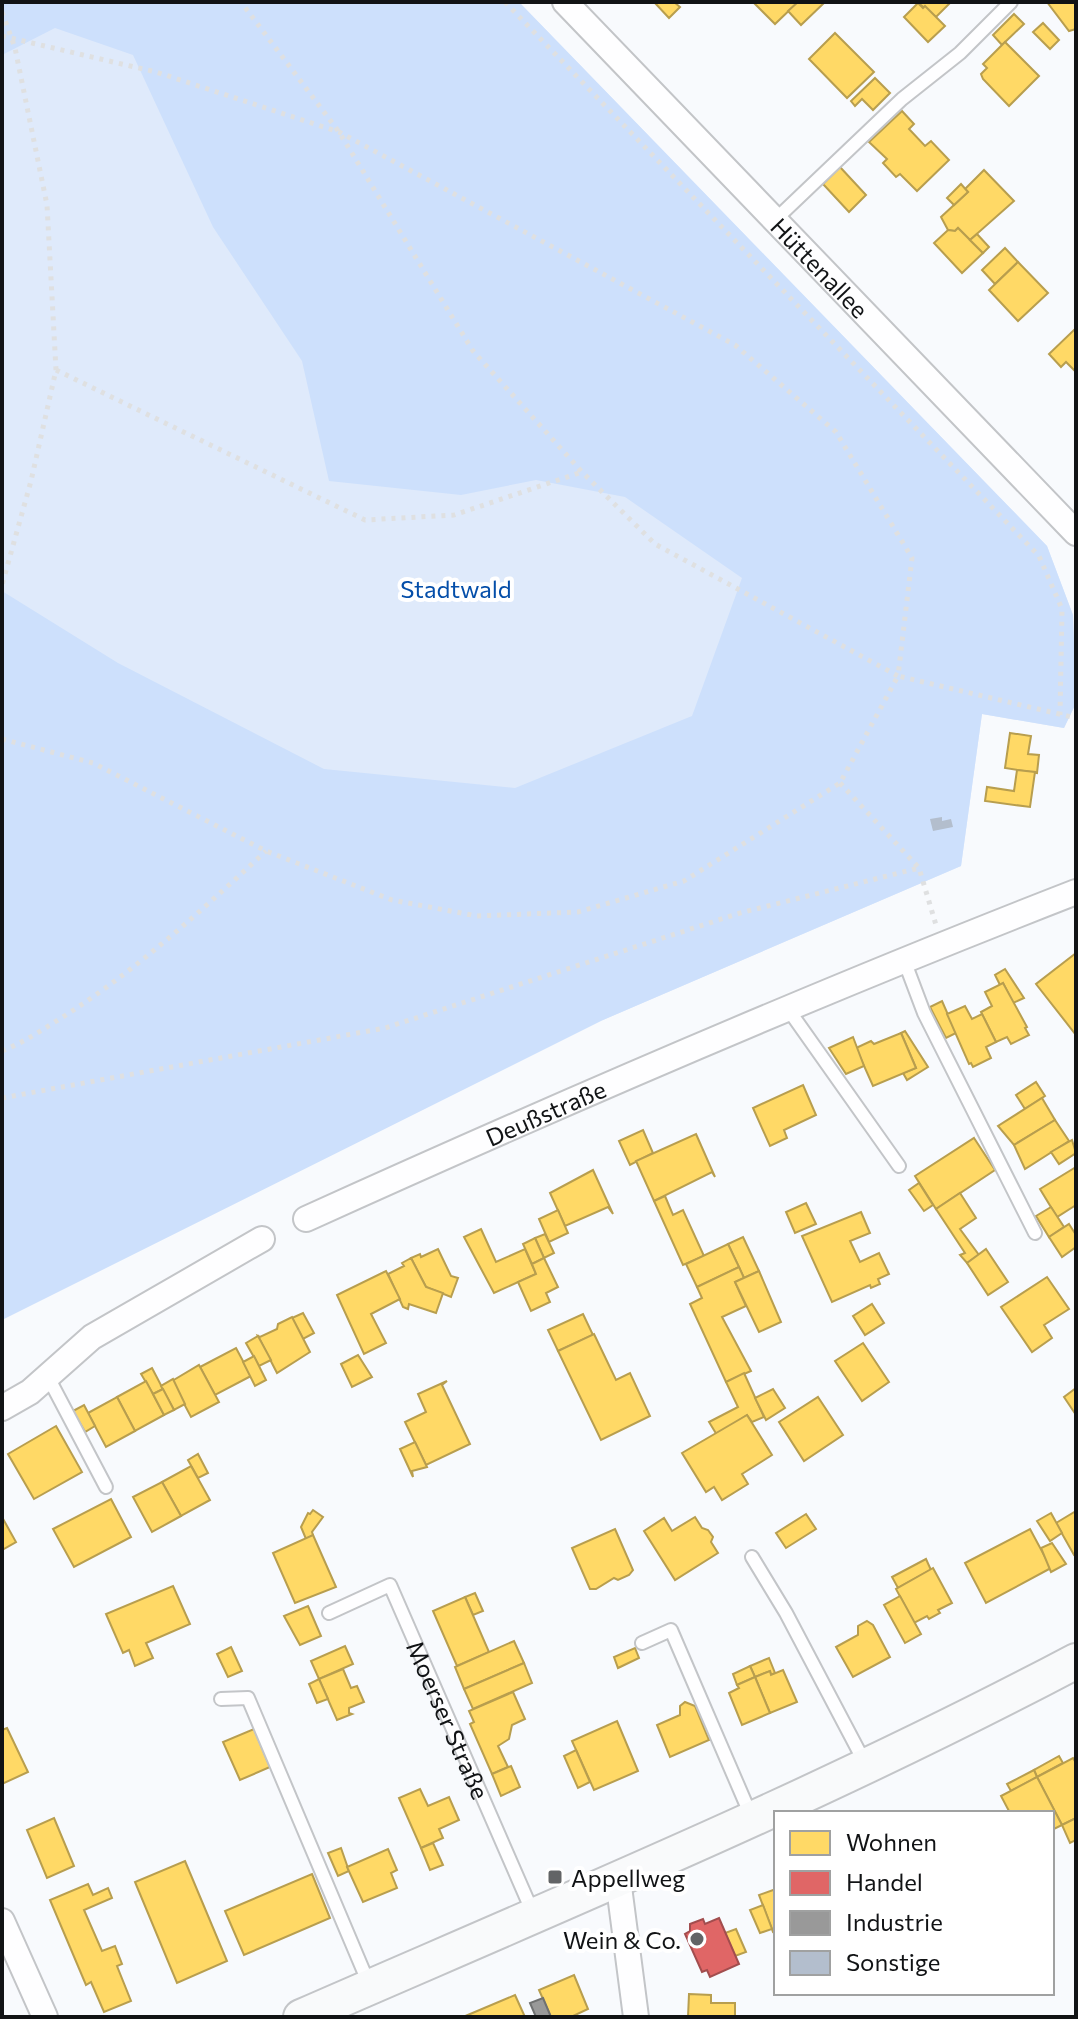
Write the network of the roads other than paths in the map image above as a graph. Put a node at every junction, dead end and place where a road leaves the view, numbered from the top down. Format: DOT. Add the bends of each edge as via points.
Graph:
graph roads {
  1 [pos="565,2"];
  2 [pos="1011,2"];
  3 [pos="775,220"];
  4 [pos="1076,533"];
  5 [pos="1076,892"];
  6 [pos="904,960"];
  7 [pos="788,1009"];
  8 [pos="899,1166"];
  9 [pos="306,1219"];
  10 [pos="1035,1233"];
  11 [pos="262,1239"];
  12 [pos="48,1377"];
  13 [pos="2,1408"];
  14 [pos="106,1487"];
  15 [pos="752,1557"];
  16 [pos="329,1613"];
  17 [pos="642,1643"];
  18 [pos="1076,1661"];
  19 [pos="221,1699"];
  20 [pos="866,1766"];
  21 [pos="752,1818"];
  22 [pos="618,1879"];
  23 [pos="535,1915"];
  24 [pos="2,1921"];
  25 [pos="370,1987"];
  26 [pos="45,2017"];
  27 [pos="301,2017"];
  28 [pos="636,2017"];
  1 -- 3 [label="street, Hüttenallee"];
  2 -- 3 [label="lane"];
  3 -- 4 [label="street, Hüttenallee"];
  5 -- 6 [label="street, Deußstraße"];
  6 -- 7 [label="street, Deußstraße"];
  6 -- 10 [label="lane" via="924,1013"];
  7 -- 8 [label="lane"];
  7 -- 9 [label="street, Deußstraße"];
  11 -- 12 [label="street" via="92,1337"];
  12 -- 13 [label="street"];
  12 -- 14 [label="lane"];
  15 -- 20 [label="lane"];
  16 -- 23 [label="lane, Moerser Straße" via="390,1585"];
  17 -- 21 [label="lane" via="671,1630"];
  18 -- 20 [label="main road"];
  19 -- 25 [label="lane" via="248,1698"];
  20 -- 21 [label="main road"];
  21 -- 22 [label="main road"];
  22 -- 23 [label="main road"];
  22 -- 28 [label="street"];
  23 -- 25 [label="main road"];
  24 -- 26 [label="street"];
  25 -- 27 [label="main road"];
}
